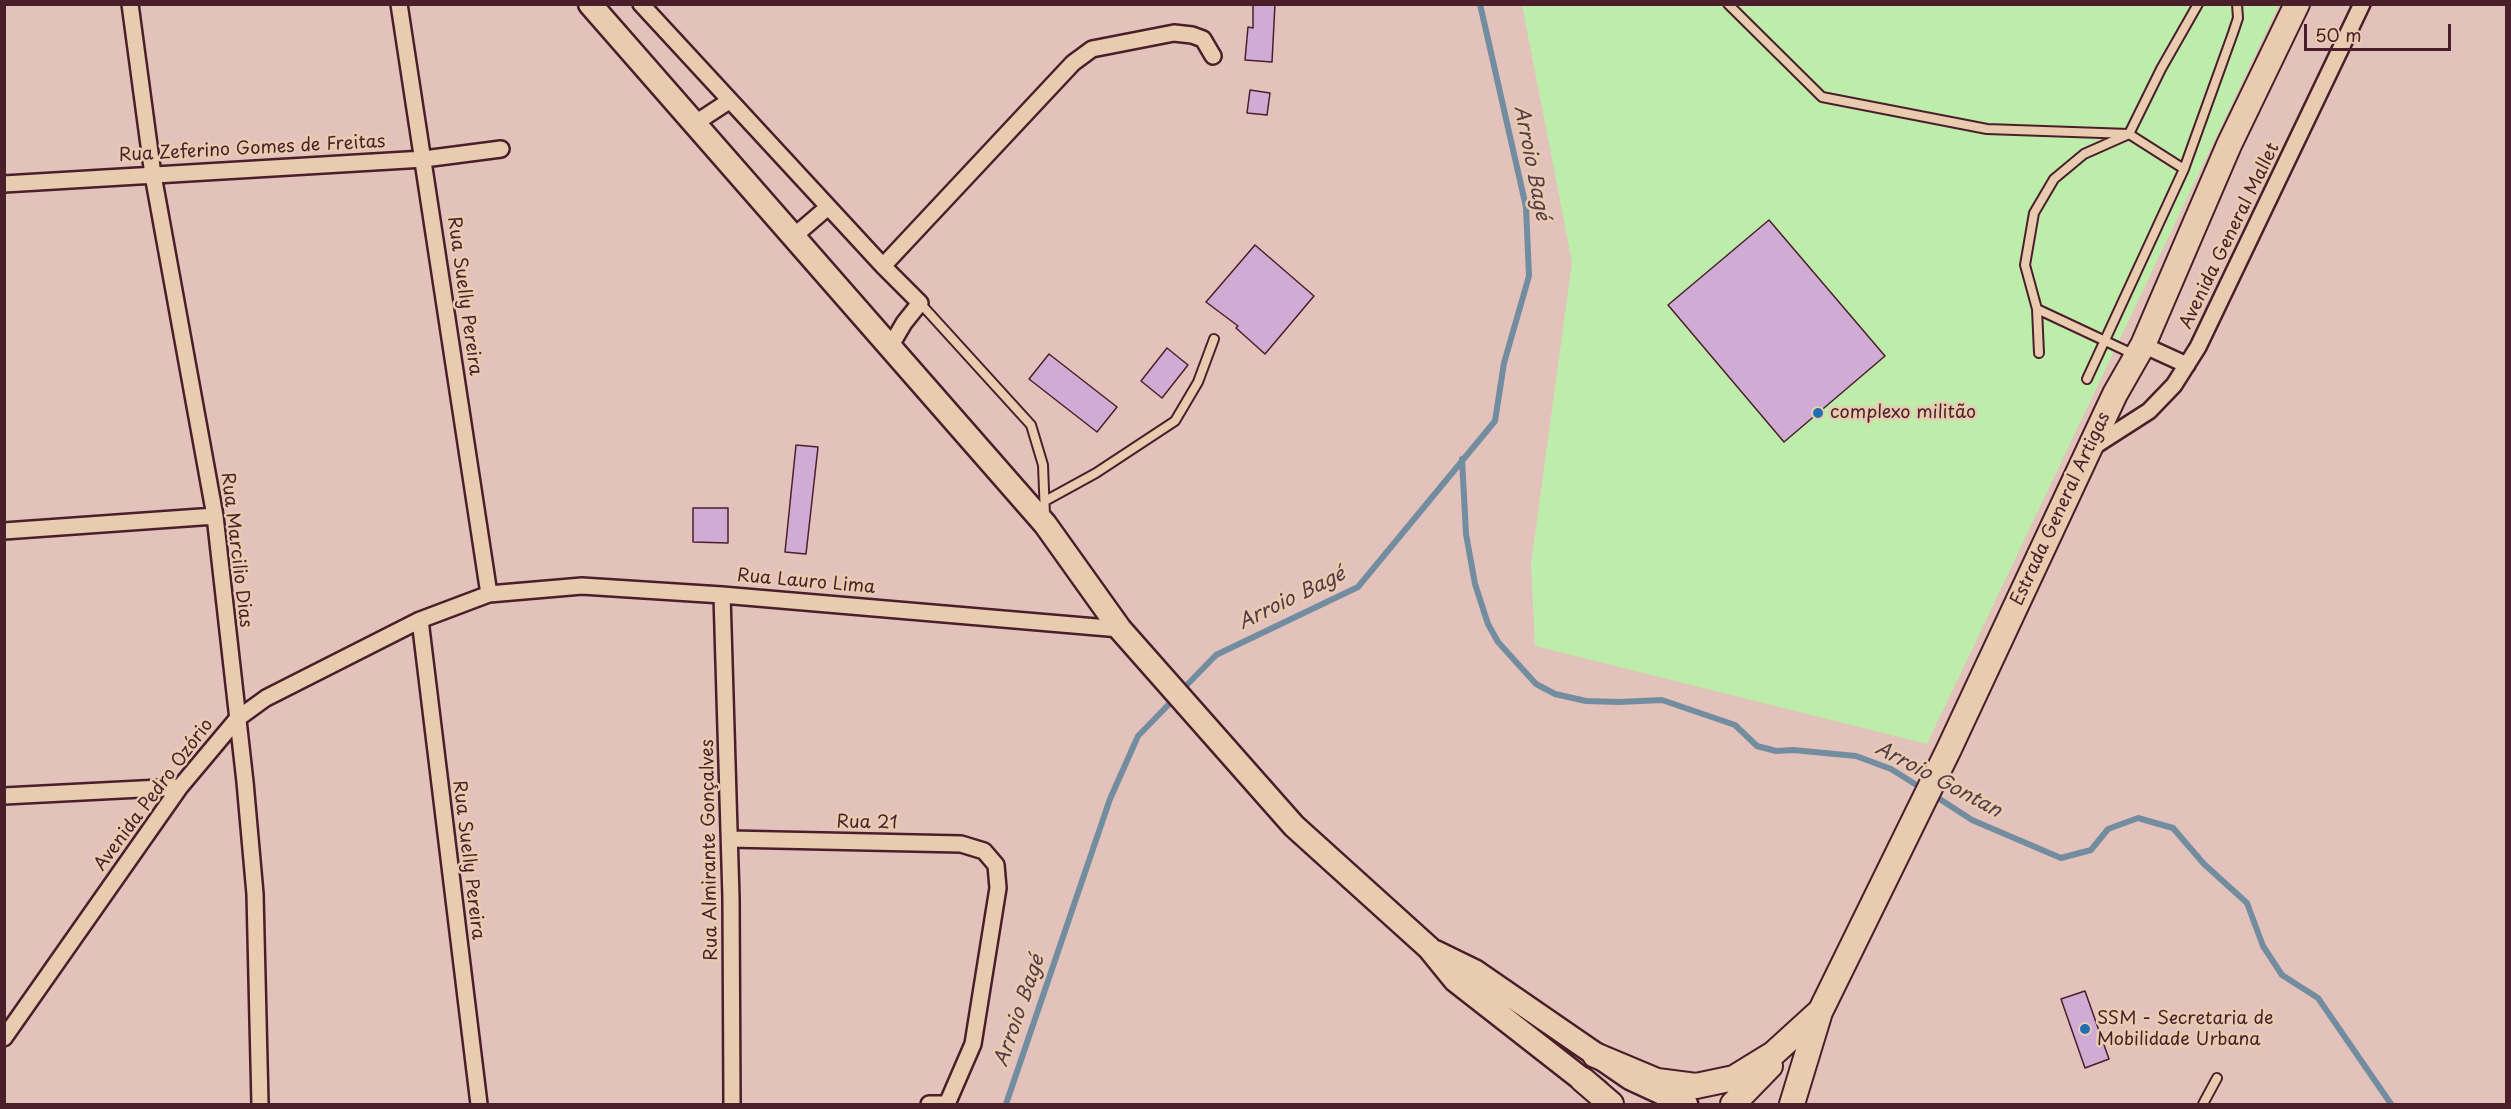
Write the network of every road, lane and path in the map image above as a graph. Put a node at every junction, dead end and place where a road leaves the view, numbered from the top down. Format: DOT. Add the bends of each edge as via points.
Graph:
graph roads {
  1 [pos="130,4"];
  2 [pos="399,4"];
  3 [pos="641,4"];
  4 [pos="1728,4"];
  5 [pos="2198,4"];
  6 [pos="2236,4"];
  7 [pos="2297,4"];
  8 [pos="2362,4"];
  9 [pos="593,6"];
  10 [pos="1213,56"];
  11 [pos="729,101"];
  12 [pos="694,124"];
  13 [pos="2129,134"];
  14 [pos="501,150"];
  15 [pos="424,159"];
  16 [pos="2184,169"];
  17 [pos="153,175"];
  18 [pos="4,184"];
  19 [pos="828,207"];
  20 [pos="793,237"];
  21 [pos="883,267"];
  22 [pos="920,303"];
  23 [pos="2037,309"];
  24 [pos="1214,339"];
  25 [pos="2104,342"];
  26 [pos="890,347"];
  27 [pos="2140,351"];
  28 [pos="2040,352"];
  29 [pos="2187,365"];
  30 [pos="2087,379"];
  31 [pos="2090,449"];
  32 [pos="1045,512"];
  33 [pos="215,516"];
  34 [pos="4,531"];
  35 [pos="489,594"];
  36 [pos="722,595"];
  37 [pos="420,620"];
  38 [pos="1120,629"];
  39 [pos="237,719"];
  40 [pos="180,787"];
  41 [pos="4,795"];
  42 [pos="730,839"];
  43 [pos="1429,948"];
  44 [pos="1820,1012"];
  45 [pos="4,1038"];
  46 [pos="1595,1055"];
  47 [pos="2217,1078"];
  48 [pos="1583,1080"];
  49 [pos="260,1104"];
  50 [pos="478,1104"];
  51 [pos="732,1104"];
  52 [pos="928,1104"];
  53 [pos="946,1104"];
  54 [pos="1613,1104"];
  55 [pos="1686,1104"];
  56 [pos="1733,1104"];
  57 [pos="1792,1104"];
  58 [pos="1803,1104"];
  59 [pos="2203,1104"];
  1 -- 17 [label="street, Rua Marcilio Dias"];
  2 -- 15 [label="street, Rua Suelly Pereira"];
  3 -- 11 [label="street"];
  4 -- 13 [label="lane" via="1822,97 1987,129"];
  5 -- 13 [label="lane"];
  6 -- 16 [label="lane" via="2238,18"];
  7 -- 27 [label="main road, Estrada General Artigas" via="2229,145"];
  8 -- 29 [label="street, Avenida General Mallet"];
  9 -- 12 [label="main road"];
  10 -- 21 [label="street" via="1203,39 1174,33 1092,49 1073,63"];
  11 -- 12 [label="street"];
  11 -- 19 [label="street"];
  12 -- 20 [label="main road"];
  13 -- 16 [label="lane"];
  13 -- 23 [label="lane" via="2084,154 2054,179 2034,213 2025,265"];
  14 -- 15 [label="street, Rua Zeferino Gomes de Freitas"];
  15 -- 17 [label="street, Rua Zeferino Gomes de Freitas"];
  15 -- 35 [label="street, Rua Suelly Pereira"];
  16 -- 25 [label="lane"];
  17 -- 18 [label="street, Rua Zeferino Gomes de Freitas"];
  17 -- 33 [label="street, Rua Marcilio Dias"];
  19 -- 20 [label="street"];
  19 -- 21 [label="street"];
  20 -- 26 [label="main road"];
  21 -- 22 [label="street"];
  22 -- 26 [label="street"];
  22 -- 32 [label="lane" via="1031,425 1043,465"];
  23 -- 25 [label="lane"];
  23 -- 28 [label="lane"];
  24 -- 32 [label="lane" via="1198,382 1175,421"];
  25 -- 27 [label="lane"];
  25 -- 30 [label="lane"];
  26 -- 32 [label="main road"];
  27 -- 29 [label="street"];
  27 -- 31 [label="main road, Estrada General Artigas"];
  29 -- 31 [label="street, Avenida General Mallet" via="2149,411"];
  31 -- 44 [label="main road, Estrada General Artigas"];
  32 -- 38 [label="main road"];
  33 -- 34 [label="street"];
  33 -- 39 [label="street, Rua Marcilio Dias"];
  35 -- 36 [label="street, Rua Lauro Lima" via="582,586"];
  35 -- 37 [label="street, Avenida Pedro Ozório"];
  36 -- 38 [label="street, Rua Lauro Lima"];
  36 -- 42 [label="street, Rua Almirante Gonçalves"];
  37 -- 39 [label="street, Avenida Pedro Ozório" via="266,698"];
  37 -- 50 [label="street, Rua Suelly Pereira"];
  38 -- 43 [label="main road" via="1294,826"];
  39 -- 40 [label="street, Avenida Pedro Ozório"];
  39 -- 49 [label="street, Rua Marcilio Dias" via="255,894"];
  40 -- 41 [label="street"];
  40 -- 45 [label="street, Avenida Pedro Ozório"];
  42 -- 51 [label="street, Rua Almirante Gonçalves"];
  42 -- 53 [label="street, Rua 21" via="961,844 984,851 996,865 998,888 973,1044"];
  43 -- 46 [label="main road" via="1476,972"];
  43 -- 48 [label="main road" via="1455,980"];
  44 -- 46 [label="main road" via="1773,1054 1734,1078 1696,1086 1657,1081"];
  44 -- 56 [label="main road"];
  44 -- 57 [label="main road"];
  44 -- 58 [label="main road"];
  46 -- 55 [label="main road" via="1630,1078"];
  47 -- 59 [label="lane"];
  48 -- 54 [label="main road"];
  52 -- 53 [label="street"];
}
